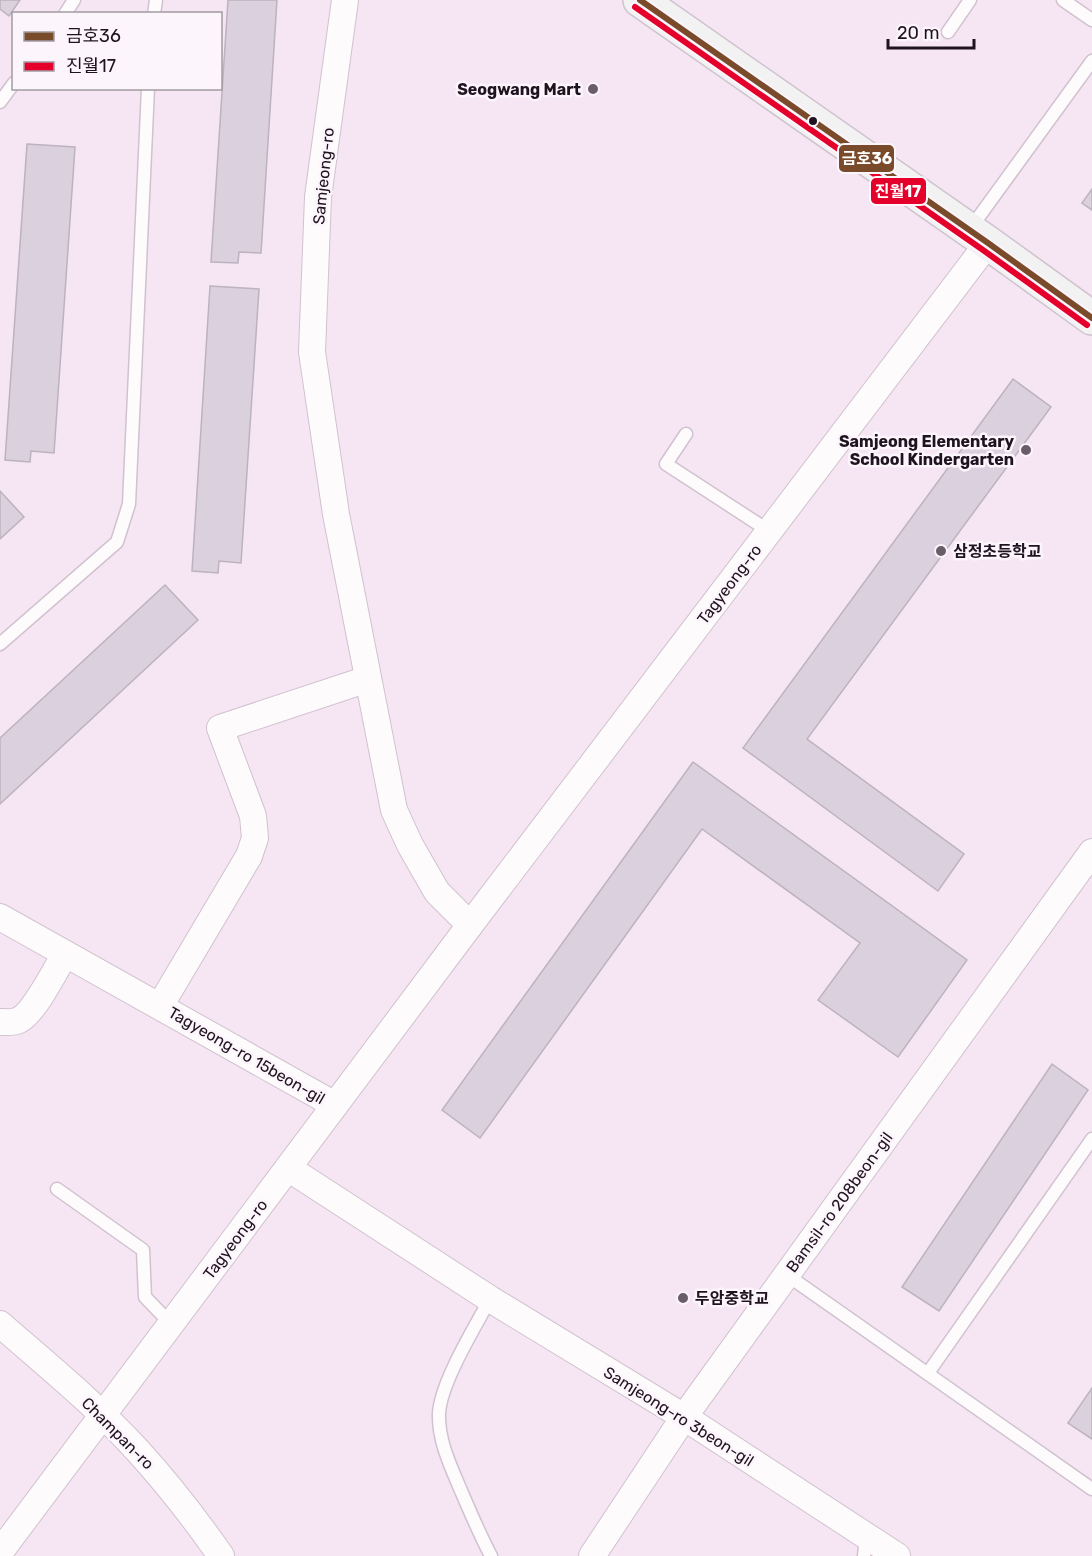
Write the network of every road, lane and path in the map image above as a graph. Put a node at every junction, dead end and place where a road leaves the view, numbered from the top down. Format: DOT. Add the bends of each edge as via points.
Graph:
graph roads {
  1 [pos="345,0"];
  2 [pos="640,0"];
  3 [pos="970,0"];
  4 [pos="1063,0"];
  5 [pos="1092,20"];
  6 [pos="948,32"];
  7 [pos="1092,61"];
  8 [pos="12,86"];
  9 [pos="148,90"];
  10 [pos="0,102"];
  11 [pos="979,236"];
  12 [pos="1092,318"];
  13 [pos="686,434"];
  14 [pos="769,531"];
  15 [pos="0,644"];
  16 [pos="368,679"];
  17 [pos="1092,852"];
  18 [pos="0,917"];
  19 [pos="470,925"];
  20 [pos="65,954"];
  21 [pos="160,1006"];
  22 [pos="0,1022"];
  23 [pos="334,1105"];
  24 [pos="1092,1139"];
  25 [pos="288,1168"];
  26 [pos="57,1189"];
  27 [pos="787,1275"];
  28 [pos="490,1299"];
  29 [pos="0,1324"];
  30 [pos="171,1324"];
  31 [pos="928,1373"];
  32 [pos="103,1416"];
  33 [pos="684,1417"];
  34 [pos="1092,1489"];
  35 [pos="865,1546"];
  36 [pos="0,1552"];
  37 [pos="221,1556"];
  38 [pos="490,1556"];
  39 [pos="592,1556"];
  40 [pos="897,1556"];
  1 -- 16 [label="street, Samjeong-ro" via="318,197 312,352 336,514"];
  2 -- 11 [label="street"];
  3 -- 6 [label="lane"];
  4 -- 5 [label="lane"];
  7 -- 11 [label="lane"];
  8 -- 10 [label="lane"];
  9 -- 15 [label="lane" via="129,504 117,542"];
  11 -- 12 [label="street"];
  11 -- 14 [label="street, Tagyeong-ro"];
  13 -- 14 [label="lane" via="666,464"];
  14 -- 19 [label="street, Tagyeong-ro"];
  16 -- 19 [label="street" via="394,810 437,892"];
  16 -- 21 [label="street, Tagyeong-ro 15beon-gil" via="220,728 253,816 255,838 249,856"];
  17 -- 27 [label="street, Bamsil-ro 208beon-gil"];
  18 -- 20 [label="street, Tagyeong-ro 15beon-gil"];
  19 -- 23 [label="street, Tagyeong-ro"];
  20 -- 21 [label="street, Tagyeong-ro 15beon-gil"];
  20 -- 22 [label="street" via="27,1013 18,1021"];
  21 -- 23 [label="street, Tagyeong-ro 15beon-gil"];
  23 -- 25 [label="street, Tagyeong-ro"];
  24 -- 31 [label="lane"];
  25 -- 28 [label="street, Samjeong-ro 3beon-gil"];
  25 -- 30 [label="street, Tagyeong-ro"];
  26 -- 30 [label="lane" via="143,1250 145,1297"];
  27 -- 31 [label="lane"];
  27 -- 33 [label="street, Bamsil-ro 208beon-gil"];
  28 -- 33 [label="street, Samjeong-ro 3beon-gil"];
  28 -- 38 [label="lane" via="451,1373 439,1412 442,1443"];
  29 -- 32 [label="street, Champan-ro"];
  30 -- 32 [label="street, Tagyeong-ro"];
  31 -- 34 [label="lane"];
  32 -- 36 [label="street, Tagyeong-ro"];
  32 -- 37 [label="street, Champan-ro" via="139,1452"];
  33 -- 35 [label="street, Samjeong-ro 3beon-gil"];
  33 -- 39 [label="street, Bamsil-ro 208beon-gil"];
  35 -- 40 [label="street, Samjeong-ro 3beon-gil"];
}
